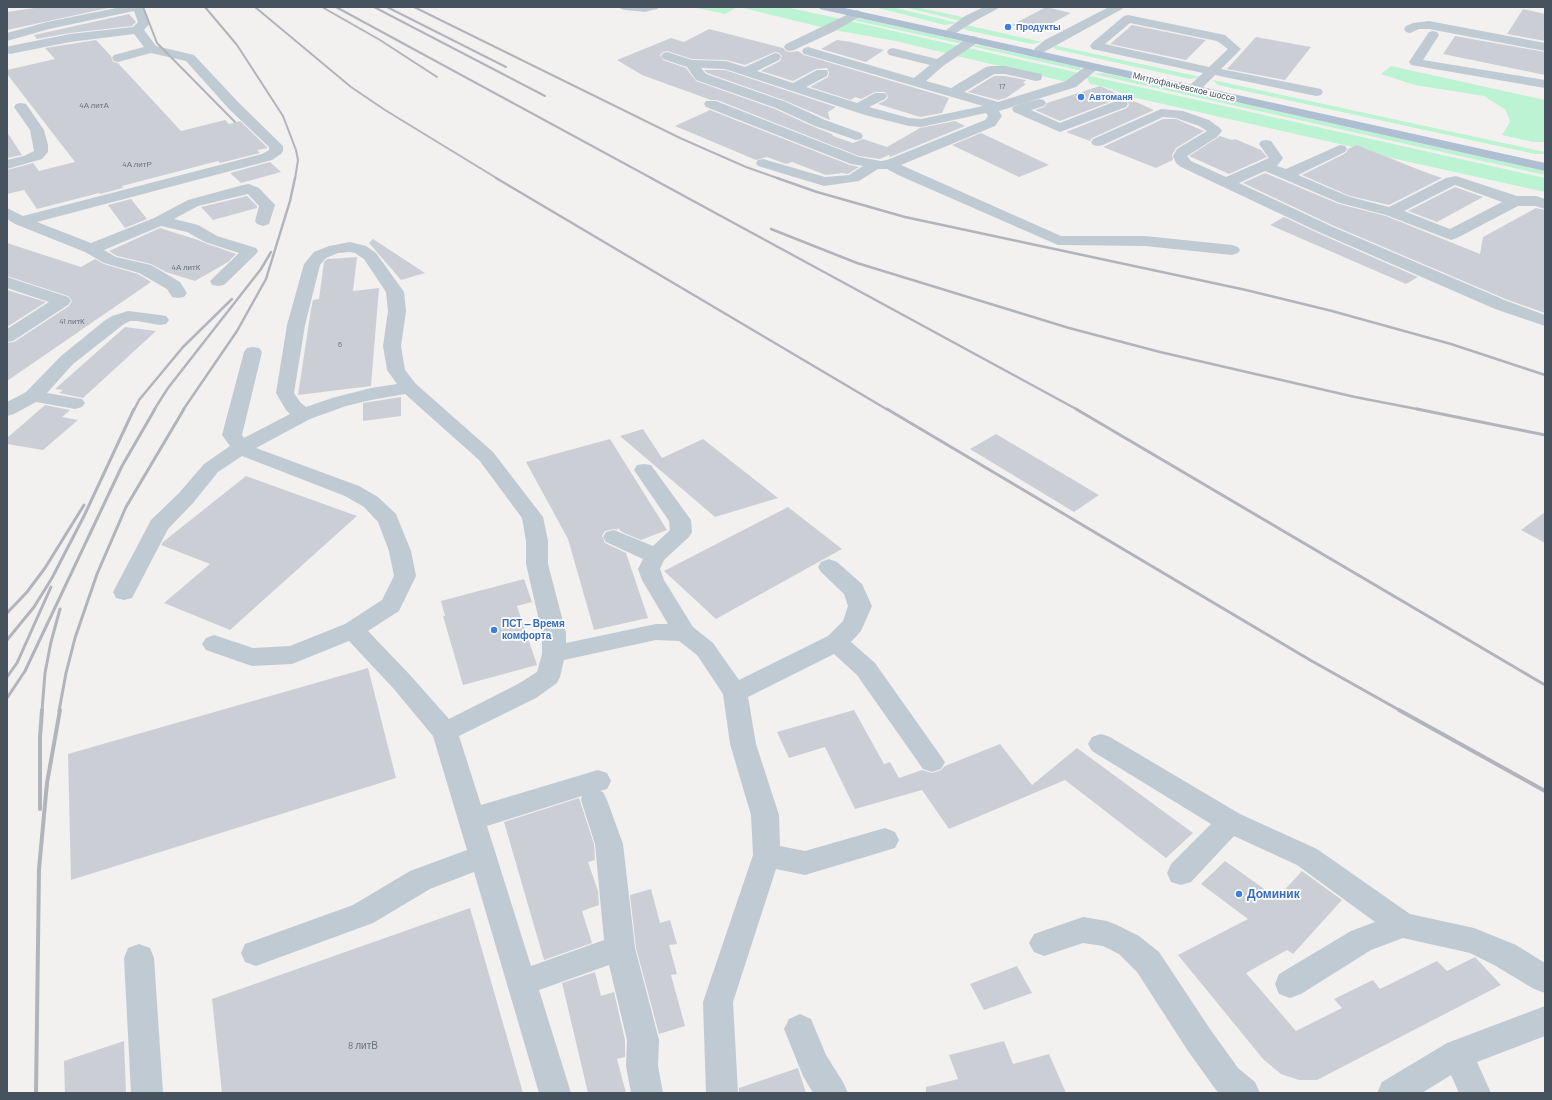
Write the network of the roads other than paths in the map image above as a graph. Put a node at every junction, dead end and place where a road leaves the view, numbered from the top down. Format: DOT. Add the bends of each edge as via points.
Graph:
graph roads {
  1 [pos="138,7"];
  2 [pos="625,7"];
  3 [pos="653,7"];
  4 [pos="824,7"];
  5 [pos="993,7"];
  6 [pos="1118,7"];
  7 [pos="859,11"];
  8 [pos="1173,29"];
  9 [pos="1410,29"];
  10 [pos="137,30"];
  11 [pos="952,30"];
  12 [pos="1433,35"];
  13 [pos="7,37"];
  14 [pos="973,40"];
  15 [pos="1156,45"];
  16 [pos="790,47"];
  17 [pos="1545,47"];
  18 [pos="152,49"];
  19 [pos="1040,49"];
  20 [pos="808,50"];
  21 [pos="7,51"];
  22 [pos="893,52"];
  23 [pos="667,56"];
  24 [pos="775,57"];
  25 [pos="118,58"];
  26 [pos="939,63"];
  27 [pos="691,64"];
  28 [pos="1094,67"];
  29 [pos="1212,71"];
  30 [pos="745,72"];
  31 [pos="822,73"];
  32 [pos="1036,77"];
  33 [pos="1079,78"];
  34 [pos="917,82"];
  35 [pos="1198,84"];
  36 [pos="1545,84"];
  37 [pos="793,88"];
  38 [pos="1316,92"];
  39 [pos="807,93"];
  40 [pos="953,93"];
  41 [pos="880,96"];
  42 [pos="711,104"];
  43 [pos="1121,104"];
  44 [pos="781,105"];
  45 [pos="21,107"];
  46 [pos="864,110"];
  47 [pos="766,112"];
  48 [pos="996,114"];
  49 [pos="838,129"];
  50 [pos="856,136"];
  51 [pos="1098,142"];
  52 [pos="1266,144"];
  53 [pos="1340,149"];
  54 [pos="37,156"];
  55 [pos="1545,160"];
  56 [pos="8,162"];
  57 [pos="763,163"];
  58 [pos="890,164"];
  59 [pos="873,165"];
  60 [pos="49,166"];
  61 [pos="1266,166"];
  62 [pos="1545,167"];
  63 [pos="204,174"];
  64 [pos="1286,174"];
  65 [pos="1226,183"];
  66 [pos="222,194"];
  67 [pos="1515,201"];
  68 [pos="1545,204"];
  69 [pos="1391,212"];
  70 [pos="7,213"];
  71 [pos="21,221"];
  72 [pos="160,221"];
  73 [pos="263,221"];
  74 [pos="91,249"];
  75 [pos="1232,250"];
  76 [pos="218,281"];
  77 [pos="7,282"];
  78 [pos="178,293"];
  79 [pos="160,320"];
  80 [pos="1545,321"];
  81 [pos="7,337"];
  82 [pos="252,352"];
  83 [pos="409,388"];
  84 [pos="34,396"];
  85 [pos="75,403"];
  86 [pos="7,410"];
  87 [pos="303,415"];
  88 [pos="241,448"];
  89 [pos="644,470"];
  90 [pos="614,537"];
  91 [pos="655,556"];
  92 [pos="829,568"];
  93 [pos="124,592"];
  94 [pos="353,630"];
  95 [pos="685,633"];
  96 [pos="836,642"];
  97 [pos="214,644"];
  98 [pos="554,654"];
  99 [pos="735,693"];
  100 [pos="445,732"];
  101 [pos="1101,744"];
  102 [pos="932,762"];
  103 [pos="472,819"];
  104 [pos="1230,822"];
  105 [pos="885,840"];
  106 [pos="767,855"];
  107 [pos="483,856"];
  108 [pos="1181,873"];
  109 [pos="1403,925"];
  110 [pos="1044,943"];
  111 [pos="620,948"];
  112 [pos="256,953"];
  113 [pos="138,958"];
  114 [pos="1545,979"];
  115 [pos="521,983"];
  116 [pos="1290,984"];
  117 [pos="1545,1020"];
  118 [pos="800,1029"];
  119 [pos="1458,1054"];
  120 [pos="147,1093"];
  121 [pos="555,1093"];
  122 [pos="647,1093"];
  123 [pos="722,1093"];
  124 [pos="832,1093"];
  125 [pos="1244,1093"];
  126 [pos="1394,1093"];
  127 [pos="1475,1093"];
  1 -- 10 [label="lane" via="144,23"];
  1 -- 13 [label="lane"];
  2 -- 3 [label="lane"];
  4 -- 7 [label="main road, Митрофаньевское шоссе"];
  5 -- 11 [label="lane"];
  6 -- 19 [label="lane"];
  7 -- 11 [label="main road, Митрофаньевское шоссе"];
  7 -- 14 [label="main road, Митрофаньевское шоссе"];
  7 -- 16 [label="lane" via="829,29"];
  8 -- 15 [label="lane"];
  8 -- 29 [label="lane" via="1221,38 1235,49"];
  8 -- 29 [label="lane" via="1128,20 1096,46"];
  9 -- 17 [label="lane" via="1429,25"];
  10 -- 18 [label="lane"];
  10 -- 21 [label="lane" via="70,38"];
  11 -- 19 [label="main road, Митрофаньевское шоссе"];
  12 -- 36 [label="lane" via="1415,62"];
  14 -- 26 [label="lane"];
  14 -- 28 [label="main road, Митрофаньевское шоссе"];
  18 -- 25 [label="lane"];
  18 -- 63 [label="lane" via="190,58 234,106 276,146 276,151 267,157"];
  19 -- 35 [label="main road, Митрофаньевское шоссе"];
  20 -- 34 [label="lane"];
  22 -- 26 [label="lane"];
  23 -- 27 [label="lane"];
  24 -- 30 [label="lane"];
  26 -- 34 [label="lane"];
  27 -- 30 [label="lane" via="726,65"];
  27 -- 44 [label="lane" via="701,77"];
  28 -- 33 [label="lane"];
  28 -- 62 [label="main road, Митрофаньевское шоссе"];
  29 -- 35 [label="lane"];
  29 -- 38 [label="lane"];
  30 -- 37 [label="lane"];
  31 -- 37 [label="lane"];
  32 -- 40 [label="lane" via="1005,70 991,70"];
  33 -- 43 [label="lane" via="1086,84 1085,88 1019,109 1060,128"];
  33 -- 48 [label="lane" via="1071,84"];
  34 -- 40 [label="lane"];
  35 -- 55 [label="main road, Митрофаньевское шоссе"];
  37 -- 39 [label="lane"];
  39 -- 44 [label="lane"];
  39 -- 46 [label="lane"];
  40 -- 48 [label="lane" via="987,103"];
  41 -- 46 [label="lane"];
  42 -- 59 [label="lane" via="856,162"];
  44 -- 47 [label="lane"];
  44 -- 49 [label="lane"];
  45 -- 54 [label="lane" via="37,130 41,145 41,152"];
  46 -- 48 [label="lane" via="921,123"];
  46 -- 49 [label="lane"];
  48 -- 58 [label="lane" via="990,123"];
  49 -- 50 [label="lane"];
  51 -- 65 [label="lane" via="1161,113 1178,114 1204,123 1215,131 1182,152 1181,160"];
  52 -- 61 [label="lane" via="1276,158"];
  53 -- 64 [label="lane"];
  54 -- 56 [label="lane"];
  54 -- 60 [label="lane" via="42,157"];
  57 -- 59 [label="lane" via="824,182 854,178"];
  58 -- 59 [label="lane"];
  58 -- 75 [label="lane" via="1058,240 1145,242"];
  61 -- 64 [label="lane"];
  61 -- 65 [label="lane"];
  63 -- 66 [label="lane"];
  63 -- 71 [label="lane"];
  64 -- 69 [label="lane" via="1346,200"];
  65 -- 80 [label="lane" via="1327,230 1501,305"];
  66 -- 72 [label="lane" via="193,203"];
  66 -- 73 [label="lane" via="249,189 254,191 267,205"];
  67 -- 68 [label="lane" via="1536,201"];
  67 -- 69 [label="lane" via="1456,180"];
  67 -- 69 [label="lane" via="1451,235"];
  70 -- 71 [label="lane"];
  71 -- 74 [label="lane"];
  72 -- 74 [label="lane"];
  72 -- 76 [label="lane" via="192,228 211,239 250,251"];
  74 -- 78 [label="lane" via="110,260 145,269 174,286"];
  77 -- 81 [label="lane" via="62,301"];
  79 -- 84 [label="lane" via="128,316 110,325 67,360"];
  82 -- 88 [label="lane" via="232,435"];
  83 -- 87 [label="lane" via="339,402"];
  83 -- 87 [label="lane" via="396,370 392,346 397,311 395,292 370,256 360,249 335,249 320,255 312,264 296,325 285,392 293,406"];
  83 -- 98 [label="lane" via="486,456 532,517 537,541 537,564 554,633"];
  84 -- 85 [label="lane"];
  84 -- 86 [label="lane"];
  87 -- 88 [label="lane"];
  88 -- 93 [label="lane" via="211,468 159,525"];
  88 -- 94 [label="lane" via="352,491 371,502 388,519 400,551 405,576 391,605"];
  89 -- 91 [label="lane" via="680,520 681,532"];
  90 -- 91 [label="lane"];
  91 -- 95 [label="lane" via="649,569 653,580"];
  92 -- 96 [label="lane" via="854,590 860,606 853,625"];
  94 -- 97 [label="lane" via="292,655 252,657"];
  94 -- 100 [label="lane"];
  95 -- 98 [label="lane" via="656,632"];
  95 -- 99 [label="lane" via="705,649"];
  96 -- 99 [label="lane"];
  96 -- 102 [label="lane" via="866,669"];
  98 -- 100 [label="lane" via="548,676 527,691"];
  99 -- 106 [label="lane" via="743,744 765,815"];
  100 -- 103 [label="lane"];
  101 -- 104 [label="lane"];
  103 -- 107 [label="lane"];
  103 -- 111 [label="lane" via="596,790 609,844"];
  104 -- 108 [label="lane"];
  104 -- 109 [label="lane" via="1307,857"];
  105 -- 106 [label="lane" via="805,863"];
  106 -- 123 [label="lane" via="718,1002"];
  107 -- 112 [label="lane" via="420,880 363,914"];
  107 -- 115 [label="lane"];
  109 -- 114 [label="lane" via="1474,941 1505,955"];
  109 -- 116 [label="lane" via="1361,940"];
  110 -- 125 [label="lane" via="1083,930 1107,934 1128,945 1148,962 1199,1040 1227,1078"];
  111 -- 115 [label="lane"];
  111 -- 122 [label="lane" via="643,1040 642,1066"];
  113 -- 120 [label="lane"];
  115 -- 121 [label="lane"];
  117 -- 119 [label="lane"];
  118 -- 124 [label="lane" via="814,1064"];
  119 -- 126 [label="lane"];
  119 -- 127 [label="lane"];
}
